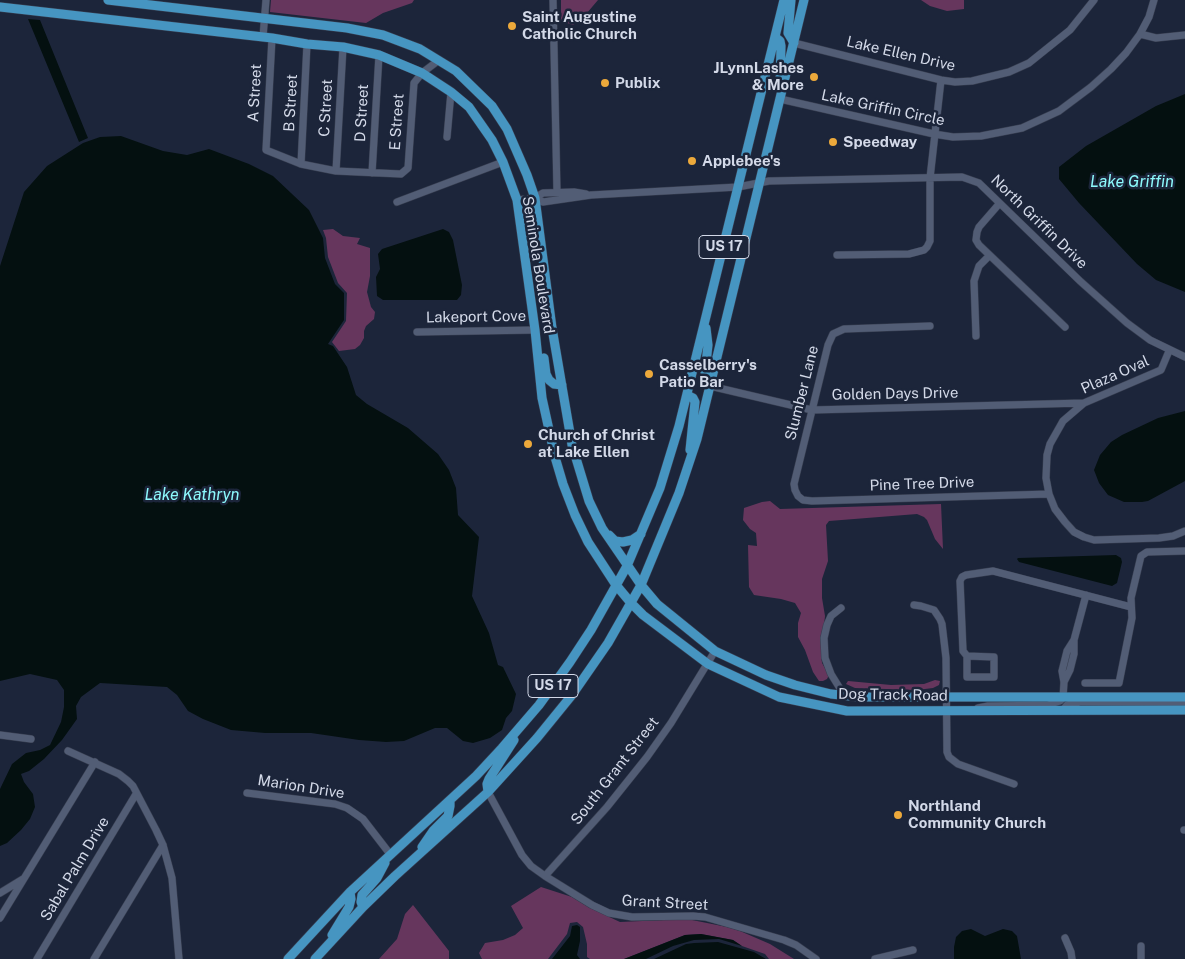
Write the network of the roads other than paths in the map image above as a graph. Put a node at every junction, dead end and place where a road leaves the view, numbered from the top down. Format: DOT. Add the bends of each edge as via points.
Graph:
graph roads {
  1 [pos="108,0"];
  2 [pos="266,0"];
  3 [pos="553,0"];
  4 [pos="784,0"];
  5 [pos="791,0"];
  6 [pos="804,0"];
  7 [pos="1094,0"];
  8 [pos="1154,0"];
  9 [pos="0,7"];
  10 [pos="265,19"];
  11 [pos="1140,34"];
  12 [pos="1185,35"];
  13 [pos="775,37"];
  14 [pos="267,38"];
  15 [pos="794,43"];
  16 [pos="307,44"];
  17 [pos="343,47"];
  18 [pos="379,55"];
  19 [pos="439,60"];
  20 [pos="422,73"];
  21 [pos="941,80"];
  22 [pos="451,92"];
  23 [pos="780,98"];
  24 [pos="934,134"];
  25 [pos="447,137"];
  26 [pos="503,162"];
  27 [pos="301,164"];
  28 [pos="336,171"];
  29 [pos="372,173"];
  30 [pos="930,178"];
  31 [pos="760,182"];
  32 [pos="738,187"];
  33 [pos="557,192"];
  34 [pos="591,195"];
  35 [pos="535,198"];
  36 [pos="517,200"];
  37 [pos="397,202"];
  38 [pos="1000,204"];
  39 [pos="837,255"];
  40 [pos="989,256"];
  41 [pos="705,320"];
  42 [pos="930,326"];
  43 [pos="1065,327"];
  44 [pos="535,330"];
  45 [pos="417,332"];
  46 [pos="976,336"];
  47 [pos="1169,351"];
  48 [pos="1185,357"];
  49 [pos="562,385"];
  50 [pos="710,386"];
  51 [pos="687,395"];
  52 [pos="1084,403"];
  53 [pos="812,410"];
  54 [pos="689,465"];
  55 [pos="1049,494"];
  56 [pos="798,496"];
  57 [pos="602,528"];
  58 [pos="1185,531"];
  59 [pos="642,534"];
  60 [pos="1185,551"];
  61 [pos="627,566"];
  62 [pos="616,585"];
  63 [pos="641,585"];
  64 [pos="1086,595"];
  65 [pos="631,604"];
  66 [pos="914,605"];
  67 [pos="1132,607"];
  68 [pos="841,608"];
  69 [pos="715,651"];
  70 [pos="967,656"];
  71 [pos="708,664"];
  72 [pos="1085,683"];
  73 [pos="844,695"];
  74 [pos="1185,697"];
  75 [pos="946,698"];
  76 [pos="1063,698"];
  77 [pos="1185,702"];
  78 [pos="947,710"];
  79 [pos="970,710"];
  80 [pos="1063,710"];
  81 [pos="1185,710"];
  82 [pos="522,724"];
  83 [pos="0,736"];
  84 [pos="31,739"];
  85 [pos="68,751"];
  86 [pos="94,762"];
  87 [pos="1014,784"];
  88 [pos="488,792"];
  89 [pos="247,793"];
  90 [pos="136,794"];
  91 [pos="450,800"];
  92 [pos="163,845"];
  93 [pos="390,854"];
  94 [pos="413,860"];
  95 [pos="545,876"];
  96 [pos="24,879"];
  97 [pos="350,892"];
  98 [pos="0,893"];
  99 [pos="363,907"];
  100 [pos="0,918"];
  101 [pos="1065,938"];
  102 [pos="326,946"];
  103 [pos="1141,946"];
  104 [pos="913,950"];
  105 [pos="37,959"];
  106 [pos="94,959"];
  107 [pos="179,959"];
  108 [pos="288,959"];
  109 [pos="315,959"];
  110 [pos="816,959"];
  111 [pos="875,959"];
  112 [pos="1072,959"];
  113 [pos="1141,959"];
  1 -- 10 [label="main road, Seminola Boulevard"];
  2 -- 10 [label="street, A Street"];
  3 -- 33 [label="street"];
  4 -- 13 [label="main road, US 17"];
  5 -- 15 [label="main road" via="788,33"];
  6 -- 15 [label="main road, US 17"];
  7 -- 21 [label="street, Lake Ellen Drive" via="1070,30 1029,63 1009,72 972,81"];
  8 -- 11 [label="street, Lake Griffin Circle"];
  9 -- 14 [label="main road, Seminola Boulevard"];
  10 -- 14 [label="street, A Street"];
  10 -- 19 [label="main road, Seminola Boulevard" via="384,35"];
  11 -- 12 [label="street" via="1156,38"];
  11 -- 24 [label="street, Lake Griffin Circle" via="1092,87 1041,120 1022,128 982,136"];
  13 -- 23 [label="main road" via="781,46"];
  13 -- 32 [label="main road, US 17"];
  14 -- 16 [label="main road, Seminola Boulevard"];
  14 -- 27 [label="street, A Street" via="266,150"];
  15 -- 21 [label="street, Lake Ellen Drive"];
  15 -- 23 [label="main road, US 17"];
  16 -- 17 [label="main road, Seminola Boulevard"];
  16 -- 27 [label="street, B Street"];
  17 -- 18 [label="main road, Seminola Boulevard"];
  17 -- 28 [label="street, C Street"];
  18 -- 20 [label="main road, Seminola Boulevard"];
  18 -- 29 [label="street, D Street"];
  19 -- 20 [label="street"];
  19 -- 35 [label="main road, Seminola Boulevard" via="456,71 492,106 507,129"];
  20 -- 22 [label="main road, Seminola Boulevard"];
  20 -- 29 [label="street, E Street" via="414,83 408,168 402,174"];
  21 -- 24 [label="street"];
  22 -- 25 [label="street"];
  22 -- 26 [label="main road, Seminola Boulevard" via="478,119"];
  23 -- 24 [label="street, Lake Griffin Circle"];
  23 -- 31 [label="main road, US 17"];
  24 -- 30 [label="street"];
  26 -- 36 [label="main road, Seminola Boulevard"];
  26 -- 37 [label="street"];
  27 -- 28 [label="street"];
  28 -- 29 [label="street"];
  30 -- 31 [label="street, North Griffin Drive"];
  30 -- 38 [label="street, North Griffin Drive" via="972,179"];
  30 -- 39 [label="street" via="930,241 924,250 909,254"];
  31 -- 32 [label="street, North Griffin Drive"];
  31 -- 50 [label="main road, US 17"];
  32 -- 34 [label="street, North Griffin Drive"];
  32 -- 41 [label="main road, US 17"];
  33 -- 34 [label="street"];
  33 -- 35 [label="street" via="543,193"];
  34 -- 35 [label="street" via="543,202"];
  35 -- 36 [label="street"];
  35 -- 49 [label="main road, Seminola Boulevard"];
  36 -- 44 [label="main road, Seminola Boulevard"];
  38 -- 40 [label="street" via="977,232 976,240"];
  38 -- 47 [label="street, North Griffin Drive" via="1127,323"];
  40 -- 43 [label="street"];
  40 -- 46 [label="street" via="979,266 974,280"];
  41 -- 50 [label="main road" via="708,344 705,372"];
  41 -- 51 [label="main road, US 17"];
  42 -- 53 [label="street, Slumber Lane" via="844,329 833,334"];
  44 -- 45 [label="street, Lakeport Cove"];
  44 -- 49 [label="main road" via="541,340 547,377 554,384"];
  44 -- 62 [label="main road, Seminola Boulevard" via="542,398 563,484 588,542"];
  47 -- 48 [label="street, North Griffin Drive"];
  47 -- 52 [label="street, Plaza Oval" via="1161,370"];
  49 -- 57 [label="main road, Seminola Boulevard" via="579,472"];
  50 -- 53 [label="street, Golden Days Drive"];
  50 -- 54 [label="main road, US 17"];
  51 -- 54 [label="main road" via="695,406"];
  51 -- 59 [label="main road, US 17" via="670,459"];
  52 -- 53 [label="street, Golden Days Drive"];
  52 -- 55 [label="street, Plaza Oval" via="1063,421 1050,444 1046,466"];
  53 -- 56 [label="street, Slumber Lane" via="794,484"];
  54 -- 63 [label="main road, US 17"];
  55 -- 56 [label="street, Pine Tree Drive" via="812,501"];
  55 -- 58 [label="street, Plaza Oval" via="1055,509 1074,532 1094,540 1159,538"];
  57 -- 59 [label="main road" via="615,541 632,540"];
  57 -- 61 [label="main road, Seminola Boulevard"];
  59 -- 61 [label="main road, US 17"];
  60 -- 67 [label="street" via="1147,552 1141,556 1131,598"];
  61 -- 62 [label="main road, US 17"];
  61 -- 63 [label="main road, Seminola Boulevard"];
  62 -- 65 [label="main road, Seminola Boulevard"];
  62 -- 82 [label="main road, US 17" via="570,662"];
  63 -- 65 [label="main road, US 17"];
  63 -- 69 [label="main road, Dog Track Road" via="657,604"];
  64 -- 67 [label="street"];
  64 -- 70 [label="street" via="993,571 962,577 962,652"];
  64 -- 76 [label="street" via="1074,640 1067,651 1069,659 1062,671"];
  65 -- 71 [label="main road, Dog Track Road"];
  65 -- 88 [label="main road, US 17" via="566,703"];
  66 -- 75 [label="street" via="934,610 940,619 946,658"];
  67 -- 72 [label="street" via="1119,683"];
  68 -- 73 [label="street" via="831,616 827,625 825,658"];
  69 -- 71 [label="street, South Grant Street"];
  69 -- 73 [label="main road, Dog Track Road" via="766,675"];
  70 -- 70 [label="street" via="967,677 994,677 994,656"];
  71 -- 78 [label="main road, Dog Track Road" via="778,697 841,710"];
  71 -- 95 [label="street, South Grant Street" via="647,757"];
  73 -- 75 [label="main road, Dog Track Road"];
  74 -- 76 [label="main road, Dog Track Road"];
  75 -- 76 [label="main road, Dog Track Road"];
  75 -- 78 [label="street"];
  76 -- 79 [label="street" via="1052,705 988,706"];
  77 -- 80 [label="street" via="1080,702"];
  78 -- 79 [label="main road, Dog Track Road"];
  78 -- 87 [label="street" via="947,752 950,759"];
  79 -- 80 [label="main road, Dog Track Road"];
  80 -- 81 [label="main road, Dog Track Road"];
  82 -- 88 [label="main road" via="488,779"];
  82 -- 91 [label="main road, US 17"];
  83 -- 84 [label="street"];
  85 -- 86 [label="street"];
  86 -- 90 [label="street" via="128,780"];
  86 -- 96 [label="street"];
  88 -- 94 [label="main road, US 17"];
  88 -- 95 [label="street, Grant Street" via="522,855"];
  89 -- 93 [label="street, Marion Drive" via="347,808 363,819"];
  90 -- 92 [label="street"];
  90 -- 105 [label="street, Sabal Palm Drive"];
  91 -- 93 [label="main road, US 17"];
  91 -- 94 [label="main road" via="448,816"];
  92 -- 106 [label="street"];
  92 -- 107 [label="street" via="174,893"];
  93 -- 97 [label="main road, US 17"];
  93 -- 99 [label="main road" via="362,895"];
  94 -- 99 [label="main road, US 17"];
  95 -- 110 [label="street, Grant Street" via="609,913 632,918 705,917 784,940"];
  96 -- 98 [label="street"];
  96 -- 100 [label="street"];
  97 -- 102 [label="main road" via="349,907"];
  97 -- 108 [label="main road, US 17"];
  99 -- 102 [label="main road, US 17"];
  101 -- 112 [label="street"];
  102 -- 109 [label="main road, US 17"];
  103 -- 113 [label="street"];
  104 -- 111 [label="street"];
}
